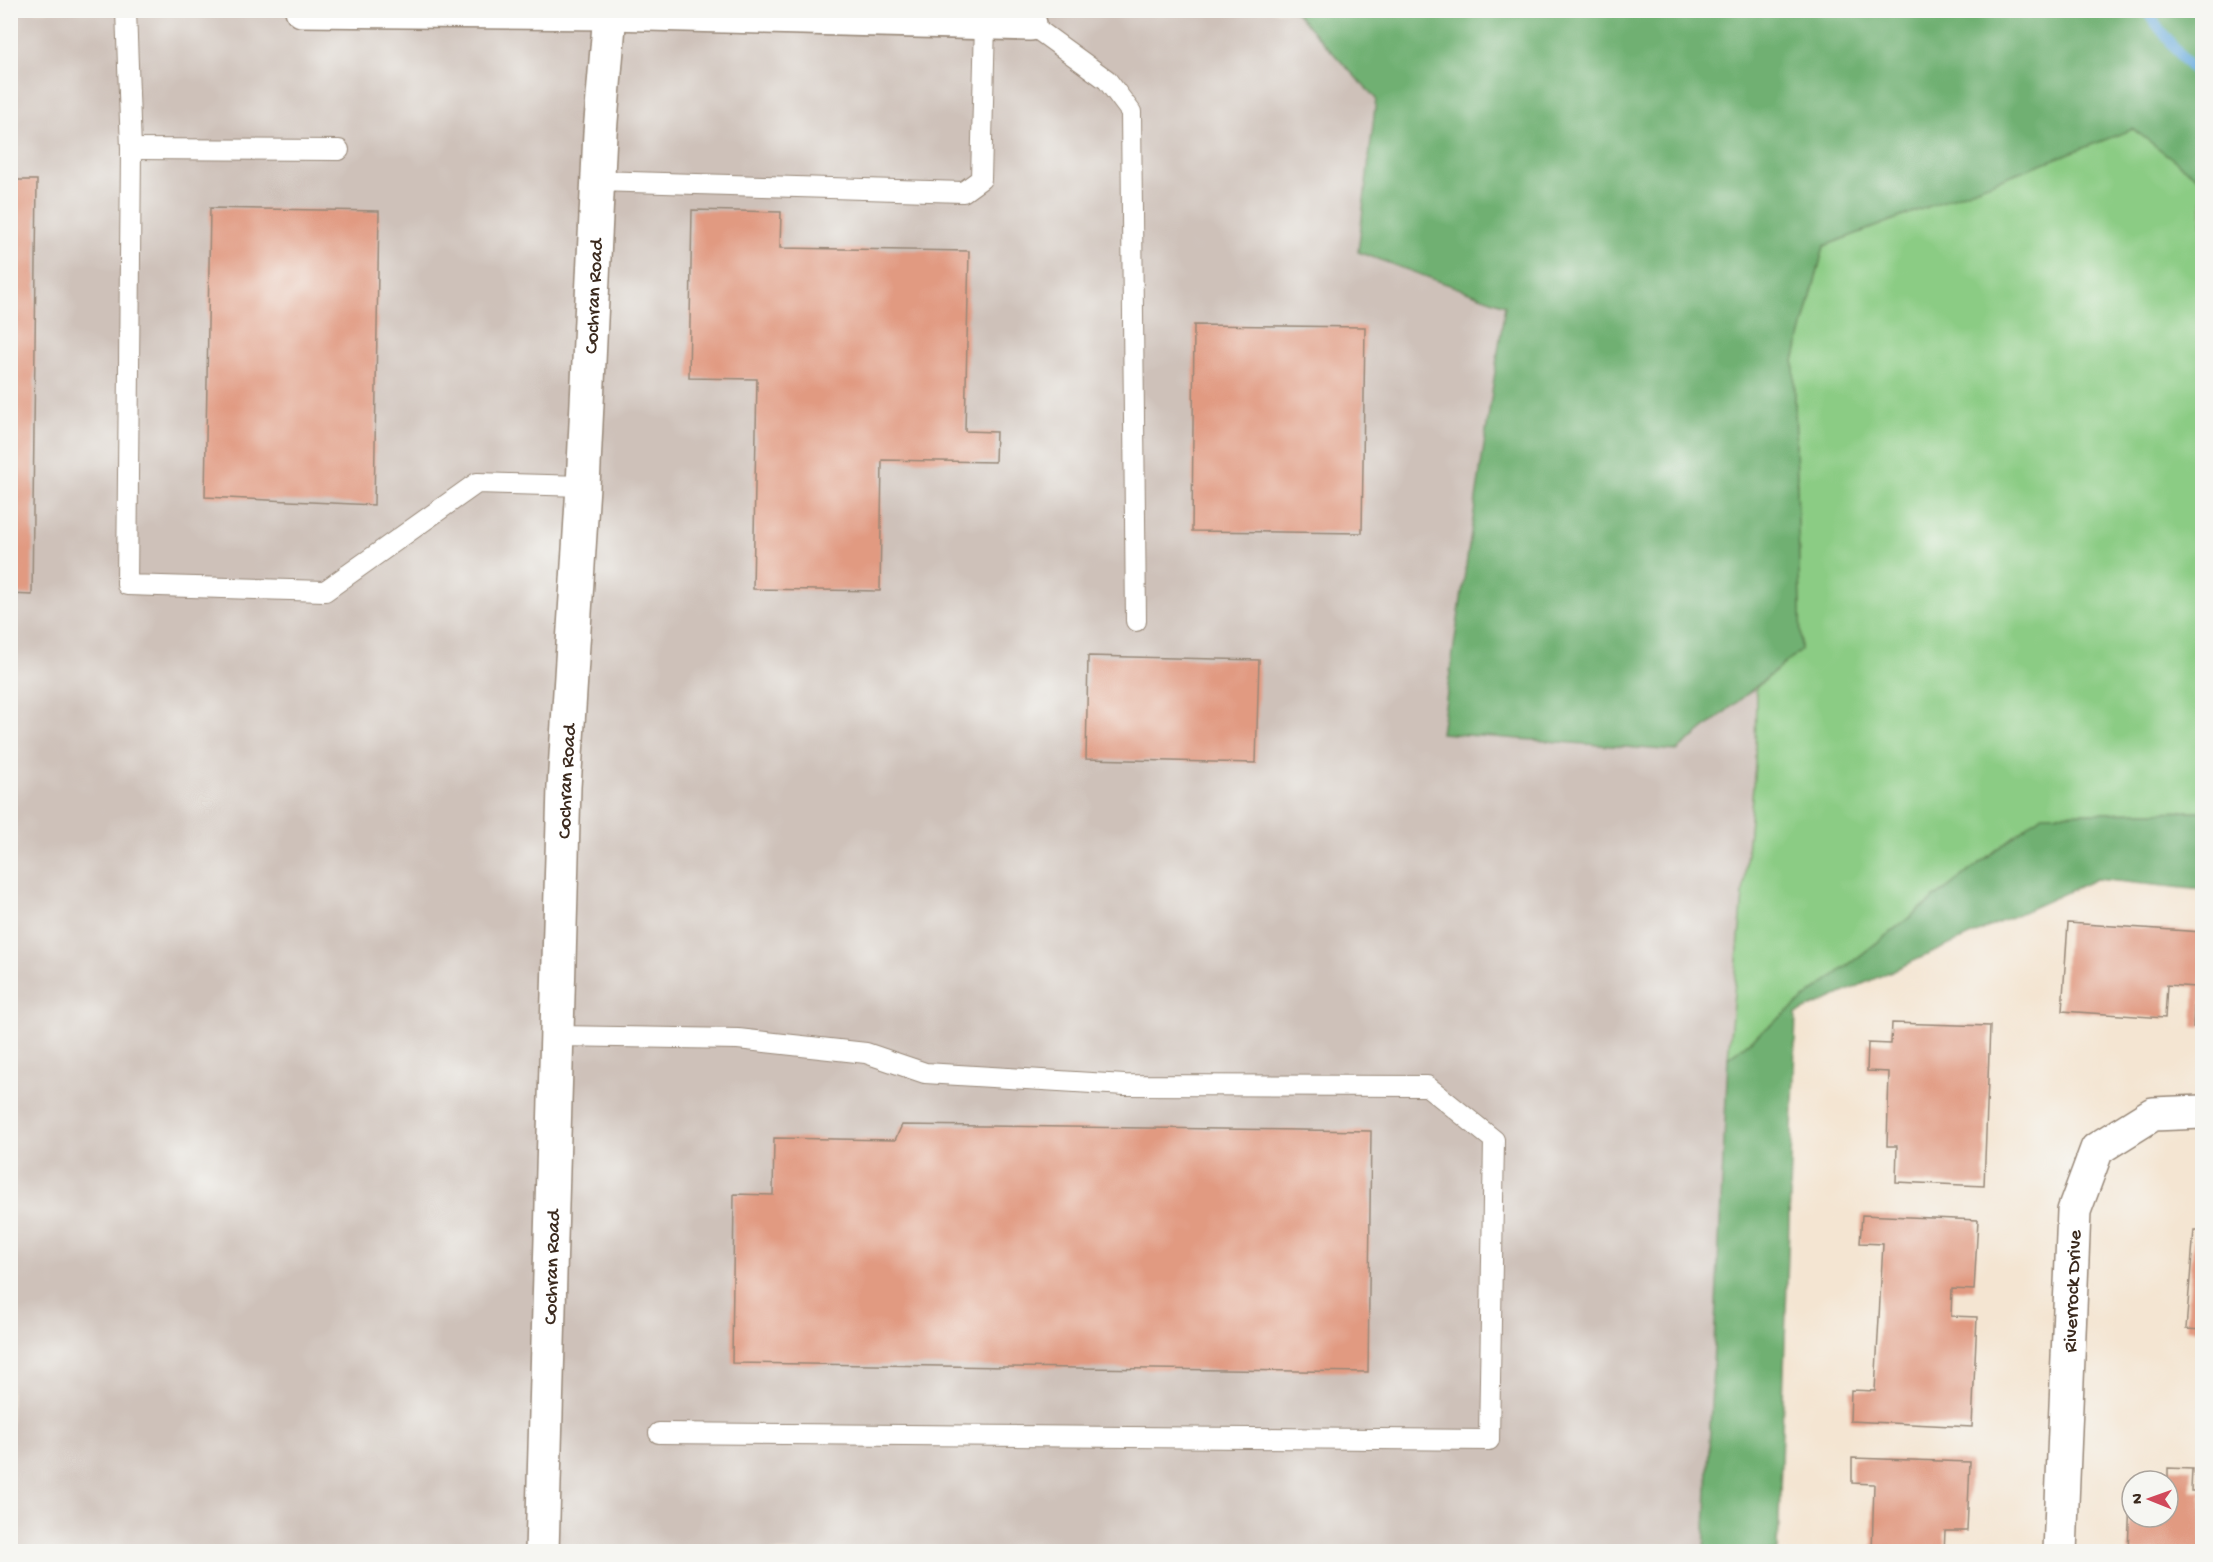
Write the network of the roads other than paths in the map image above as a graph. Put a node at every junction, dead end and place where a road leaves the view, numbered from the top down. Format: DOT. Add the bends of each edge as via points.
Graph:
graph roads {
  1 [pos="126,10"];
  2 [pos="302,10"];
  3 [pos="610,13"];
  4 [pos="838,15"];
  5 [pos="1033,17"];
  6 [pos="985,23"];
  7 [pos="131,149"];
  8 [pos="339,150"];
  9 [pos="597,182"];
  10 [pos="583,486"];
  11 [pos="1136,621"];
  12 [pos="557,1036"];
  13 [pos="2202,1112"];
  14 [pos="659,1433"];
  15 [pos="542,1551"];
  16 [pos="2060,1551"];
  1 -- 7 [label="lane"];
  2 -- 3 [label="street"];
  3 -- 4 [label="street"];
  3 -- 9 [label="street, Cochran Road"];
  4 -- 6 [label="street"];
  5 -- 6 [label="street"];
  5 -- 11 [label="lane" via="1107,80 1131,112"];
  6 -- 9 [label="lane" via="981,179 963,192"];
  7 -- 8 [label="lane"];
  7 -- 10 [label="lane" via="127,585 325,591 477,483"];
  9 -- 10 [label="street, Cochran Road"];
  10 -- 12 [label="street, Cochran Road" via="564,787"];
  12 -- 14 [label="lane" via="738,1040 866,1053 925,1073 1125,1085 1427,1086 1494,1140 1489,1440"];
  12 -- 15 [label="street, Cochran Road"];
  13 -- 16 [label="street, Riverrock Drive" via="2153,1114 2097,1149 2074,1211"];
}
